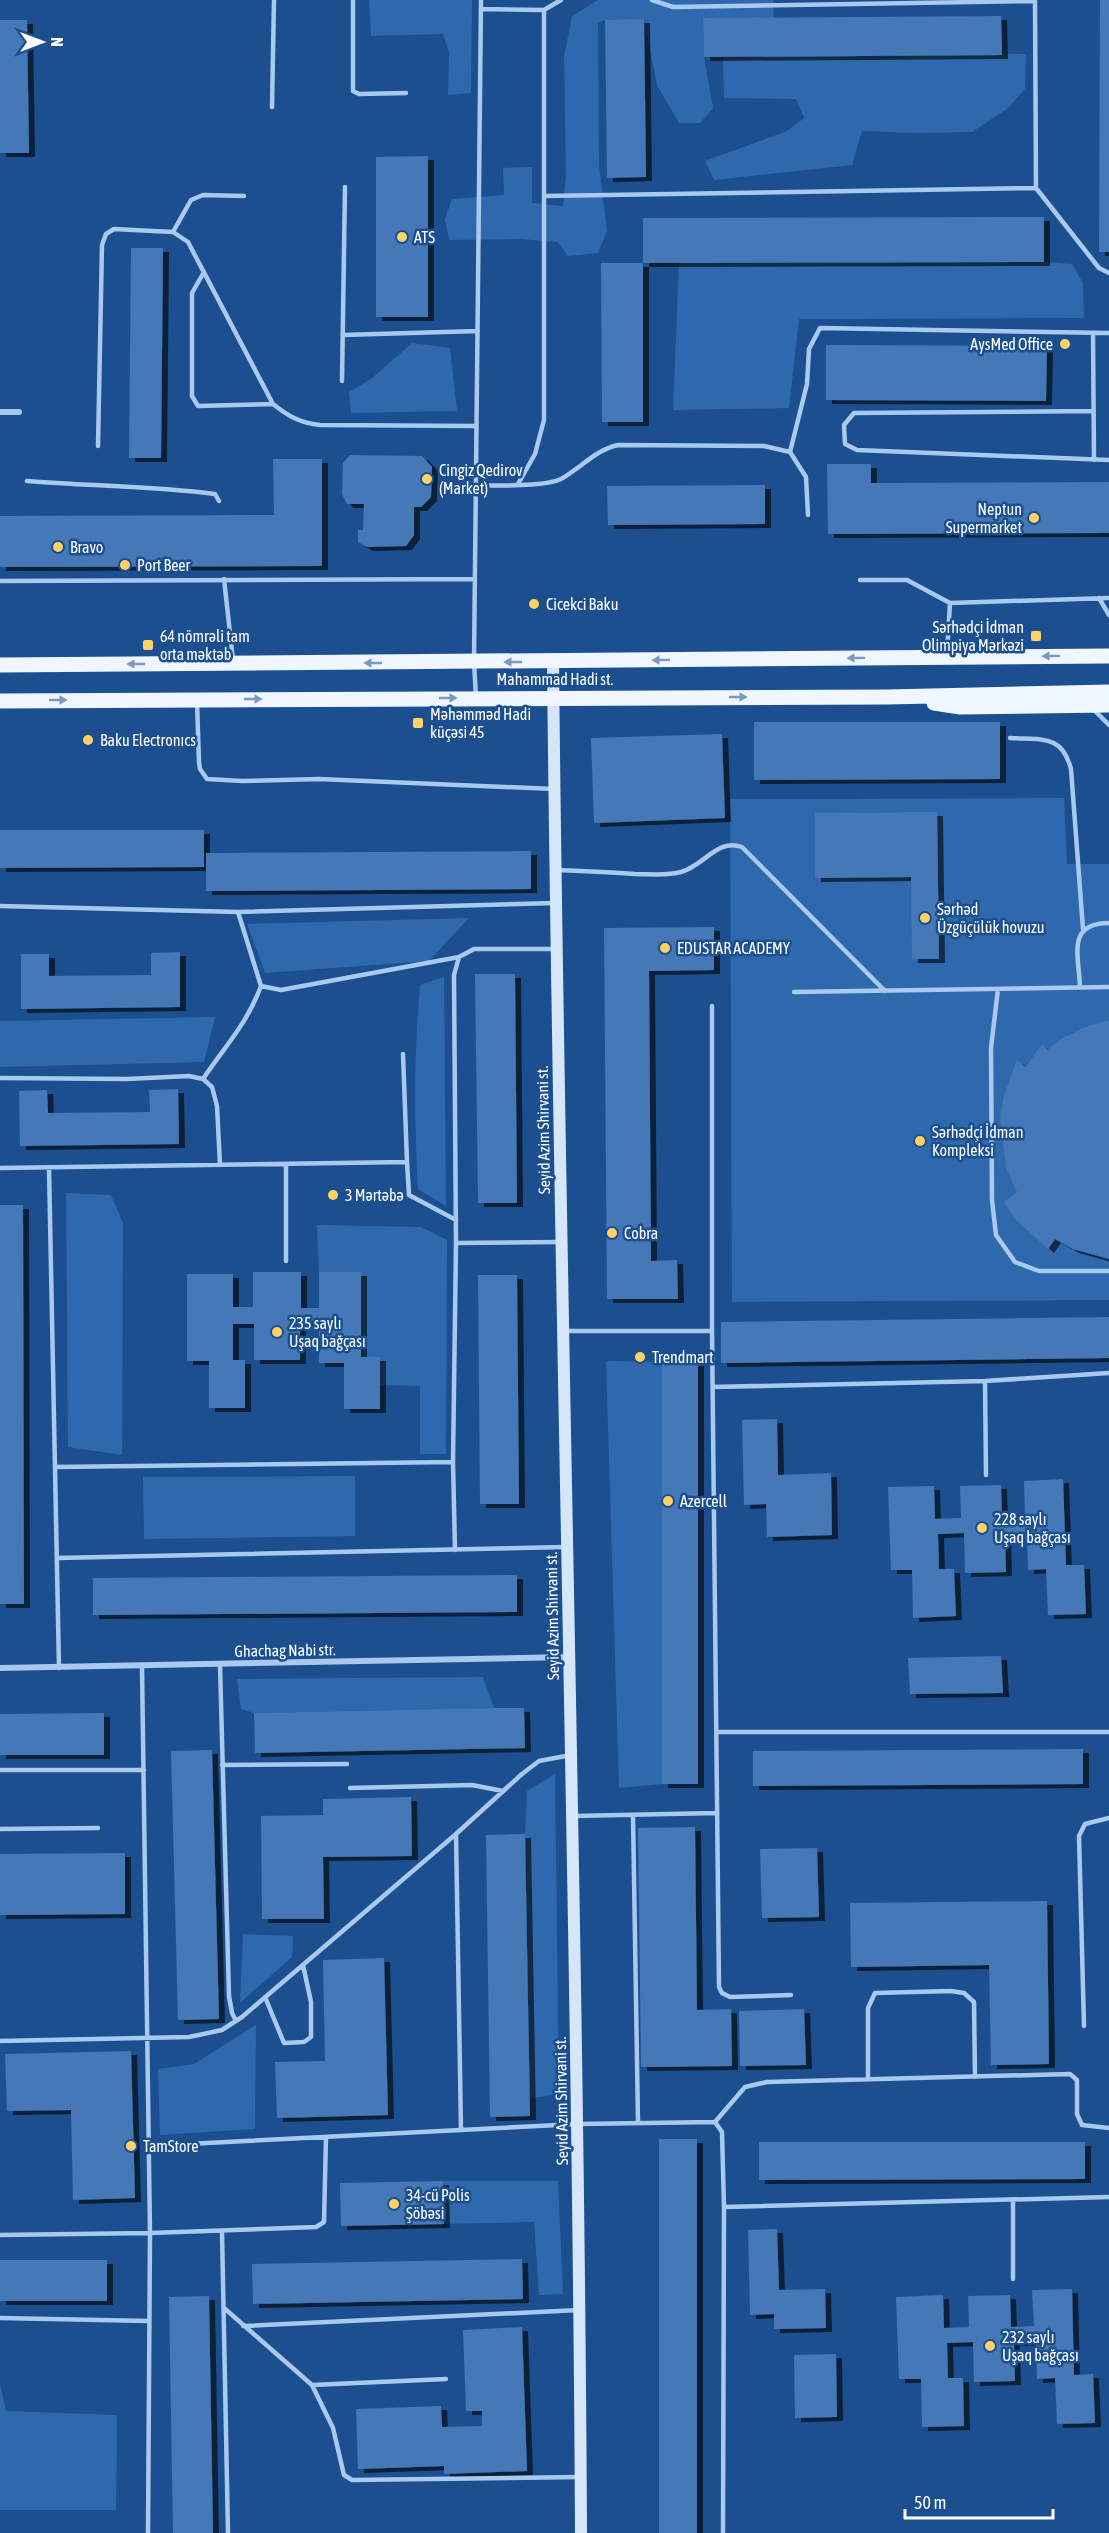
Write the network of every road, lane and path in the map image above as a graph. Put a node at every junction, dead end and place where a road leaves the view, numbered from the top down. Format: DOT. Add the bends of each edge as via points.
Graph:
graph roads {
  1 [pos="274,0"];
  2 [pos="353,0"];
  3 [pos="481,0"];
  4 [pos="561,0"];
  5 [pos="652,0"];
  6 [pos="1035,1"];
  7 [pos="481,9"];
  8 [pos="544,10"];
  9 [pos="406,93"];
  10 [pos="272,107"];
  11 [pos="345,187"];
  12 [pos="1036,188"];
  13 [pos="244,196"];
  14 [pos="544,196"];
  15 [pos="173,232"];
  16 [pos="204,272"];
  17 [pos="1109,273"];
  18 [pos="478,331"];
  19 [pos="1093,333"];
  20 [pos="1109,333"];
  21 [pos="343,335"];
  22 [pos="342,381"];
  23 [pos="273,404"];
  24 [pos="1093,411"];
  25 [pos="0,412"];
  26 [pos="18,412"];
  27 [pos="476,426"];
  28 [pos="98,446"];
  29 [pos="790,452"];
  30 [pos="1094,460"];
  31 [pos="1109,460"];
  32 [pos="27,481"];
  33 [pos="518,484"];
  34 [pos="476,486"];
  35 [pos="219,501"];
  36 [pos="808,515"];
  37 [pos="224,579"];
  38 [pos="475,579"];
  39 [pos="860,580"];
  40 [pos="0,581"];
  41 [pos="1099,598"];
  42 [pos="1109,598"];
  43 [pos="950,603"];
  44 [pos="1109,615"];
  45 [pos="1109,656"];
  46 [pos="947,657"];
  47 [pos="474,662"];
  48 [pos="553,662"];
  49 [pos="233,664"];
  50 [pos="0,665"];
  51 [pos="1109,692"];
  52 [pos="476,697"];
  53 [pos="887,697"];
  54 [pos="553,698"];
  55 [pos="197,699"];
  56 [pos="0,701"];
  57 [pos="1089,705"];
  58 [pos="1109,705"];
  59 [pos="1109,725"];
  60 [pos="1010,738"];
  61 [pos="555,789"];
  62 [pos="556,870"];
  63 [pos="557,903"];
  64 [pos="0,906"];
  65 [pos="238,912"];
  66 [pos="1109,923"];
  67 [pos="1083,929"];
  68 [pos="557,948"];
  69 [pos="459,957"];
  70 [pos="261,986"];
  71 [pos="1080,987"];
  72 [pos="1109,987"];
  73 [pos="998,989"];
  74 [pos="885,991"];
  75 [pos="794,992"];
  76 [pos="712,1006"];
  77 [pos="403,1054"];
  78 [pos="0,1078"];
  79 [pos="203,1079"];
  80 [pos="407,1162"];
  81 [pos="286,1164"];
  82 [pos="220,1165"];
  83 [pos="0,1168"];
  84 [pos="49,1168"];
  85 [pos="456,1220"];
  86 [pos="561,1242"];
  87 [pos="456,1243"];
  88 [pos="286,1261"];
  89 [pos="1109,1271"];
  90 [pos="562,1331"];
  91 [pos="712,1331"];
  92 [pos="1109,1373"];
  93 [pos="985,1381"];
  94 [pos="712,1387"];
  95 [pos="453,1462"];
  96 [pos="56,1467"];
  97 [pos="986,1475"];
  98 [pos="567,1547"];
  99 [pos="455,1550"];
  100 [pos="57,1558"];
  101 [pos="570,1657"];
  102 [pos="220,1665"];
  103 [pos="142,1667"];
  104 [pos="0,1668"];
  105 [pos="59,1668"];
  106 [pos="717,1732"];
  107 [pos="1109,1732"];
  108 [pos="571,1755"];
  109 [pos="347,1764"];
  110 [pos="222,1765"];
  111 [pos="0,1770"];
  112 [pos="144,1770"];
  113 [pos="350,1788"];
  114 [pos="503,1791"];
  115 [pos="716,1813"];
  116 [pos="633,1815"];
  117 [pos="573,1816"];
  118 [pos="1109,1818"];
  119 [pos="98,1828"];
  120 [pos="0,1829"];
  121 [pos="456,1834"];
  122 [pos="303,1965"];
  123 [pos="791,1995"];
  124 [pos="266,1997"];
  125 [pos="236,2021"];
  126 [pos="1084,2026"];
  127 [pos="147,2039"];
  128 [pos="0,2041"];
  129 [pos="975,2077"];
  130 [pos="868,2079"];
  131 [pos="638,2122"];
  132 [pos="715,2122"];
  133 [pos="578,2124"];
  134 [pos="1109,2128"];
  135 [pos="461,2130"];
  136 [pos="326,2137"];
  137 [pos="148,2146"];
  138 [pos="1109,2197"];
  139 [pos="1013,2200"];
  140 [pos="724,2207"];
  141 [pos="222,2231"];
  142 [pos="150,2234"];
  143 [pos="0,2235"];
  144 [pos="1013,2279"];
  145 [pos="224,2308"];
  146 [pos="579,2310"];
  147 [pos="0,2318"];
  148 [pos="149,2320"];
  149 [pos="243,2326"];
  150 [pos="446,2379"];
  151 [pos="312,2385"];
  152 [pos="581,2477"];
  153 [pos="148,2533"];
  154 [pos="228,2533"];
  155 [pos="581,2533"];
  156 [pos="723,2533"];
  1 -- 10 [label="lane"];
  2 -- 9 [label="lane" via="353,91"];
  3 -- 7 [label="lane"];
  4 -- 8 [label="lane"];
  5 -- 6 [label="lane" via="673,7"];
  6 -- 12 [label="lane"];
  7 -- 8 [label="lane"];
  7 -- 18 [label="lane"];
  8 -- 14 [label="lane"];
  11 -- 21 [label="lane"];
  12 -- 14 [label="lane"];
  12 -- 17 [label="lane" via="1098,268"];
  13 -- 15 [label="lane" via="203,195 191,200"];
  14 -- 33 [label="lane" via="544,420 535,454"];
  15 -- 16 [label="lane" via="188,242"];
  15 -- 28 [label="lane" via="114,228 106,234 102,245"];
  16 -- 23 [label="lane"];
  16 -- 23 [label="lane" via="192,293 192,396 198,406"];
  18 -- 21 [label="lane"];
  18 -- 27 [label="lane"];
  19 -- 20 [label="lane"];
  19 -- 24 [label="lane"];
  19 -- 29 [label="lane" via="819,328 809,349 807,384"];
  21 -- 22 [label="lane"];
  23 -- 27 [label="lane" via="303,423 320,425"];
  24 -- 30 [label="lane"];
  24 -- 30 [label="lane" via="854,413 844,425 845,444 857,450"];
  25 -- 26 [label="street"];
  27 -- 34 [label="lane"];
  29 -- 33 [label="lane" via="764,446 618,445 604,448 560,479"];
  29 -- 36 [label="lane" via="806,477"];
  30 -- 31 [label="lane"];
  32 -- 35 [label="lane" via="177,490 215,494"];
  33 -- 34 [label="lane"];
  34 -- 38 [label="lane"];
  37 -- 38 [label="lane"];
  37 -- 40 [label="lane"];
  37 -- 49 [label="lane"];
  38 -- 47 [label="lane"];
  39 -- 43 [label="lane" via="907,580"];
  41 -- 42 [label="lane"];
  41 -- 43 [label="lane"];
  41 -- 44 [label="lane"];
  43 -- 46 [label="lane"];
  45 -- 46 [label="main road, Mahammad Hadi st., one-way"];
  46 -- 48 [label="main road, Mahammad Hadi st., one-way"];
  48 -- 47 [label="main road, Mahammad Hadi st., one-way"];
  47 -- 49 [label="main road, Mahammad Hadi st., one-way"];
  47 -- 52 [label="lane"];
  48 -- 54 [label="main road, Seyid Azim Shirvani st."];
  49 -- 50 [label="main road, Mahammad Hadi st., one-way"];
  51 -- 53 [label="main road, Mahammad Hadi st."];
  52 -- 54 [label="main road, Mahammad Hadi st."];
  55 -- 52 [label="main road, Mahammad Hadi st., one-way"];
  54 -- 53 [label="main road, Mahammad Hadi st., one-way"];
  53 -- 57 [label="main road" via="960,707"];
  54 -- 61 [label="main road, Seyid Azim Shirvani st."];
  56 -- 55 [label="main road, Mahammad Hadi st., one-way"];
  55 -- 61 [label="lane" via="200,769 207,779 319,779"];
  57 -- 58 [label="main road"];
  57 -- 59 [label="lane"];
  60 -- 67 [label="lane" via="1045,741 1061,746 1067,754"];
  61 -- 62 [label="main road, Seyid Azim Shirvani st."];
  62 -- 63 [label="main road, Seyid Azim Shirvani st."];
  62 -- 74 [label="lane" via="681,873 721,846 731,843 742,847"];
  63 -- 65 [label="lane"];
  63 -- 68 [label="main road, Seyid Azim Shirvani st."];
  64 -- 65 [label="lane"];
  65 -- 70 [label="lane"];
  66 -- 67 [label="lane" via="1094,923"];
  67 -- 71 [label="lane" via="1079,936"];
  68 -- 69 [label="lane" via="474,949"];
  68 -- 86 [label="main road, Seyid Azim Shirvani st."];
  69 -- 70 [label="lane" via="281,990"];
  69 -- 85 [label="lane" via="454,975"];
  70 -- 79 [label="lane" via="239,1031"];
  71 -- 72 [label="lane"];
  71 -- 73 [label="lane"];
  73 -- 74 [label="lane"];
  73 -- 89 [label="lane" via="991,1048 992,1200 996,1235 1015,1262 1039,1271"];
  74 -- 75 [label="lane"];
  76 -- 91 [label="lane"];
  77 -- 80 [label="lane"];
  78 -- 79 [label="lane"];
  79 -- 82 [label="lane" via="212,1087 217,1106"];
  80 -- 81 [label="lane"];
  80 -- 85 [label="lane" via="410,1195"];
  81 -- 82 [label="lane"];
  81 -- 88 [label="lane"];
  82 -- 84 [label="lane"];
  83 -- 84 [label="lane"];
  84 -- 96 [label="lane"];
  85 -- 87 [label="lane"];
  86 -- 87 [label="lane"];
  86 -- 90 [label="main road, Seyid Azim Shirvani st."];
  87 -- 95 [label="lane"];
  90 -- 91 [label="lane"];
  90 -- 98 [label="main road, Seyid Azim Shirvani st."];
  91 -- 94 [label="lane"];
  92 -- 93 [label="lane"];
  93 -- 94 [label="lane"];
  93 -- 97 [label="lane"];
  94 -- 106 [label="lane"];
  95 -- 96 [label="lane"];
  95 -- 99 [label="lane"];
  96 -- 100 [label="lane"];
  98 -- 99 [label="lane"];
  98 -- 101 [label="main road, Seyid Azim Shirvani st."];
  99 -- 100 [label="lane"];
  100 -- 105 [label="lane"];
  101 -- 102 [label="street, Ghachag Nabi str."];
  101 -- 108 [label="main road, Seyid Azim Shirvani st."];
  102 -- 103 [label="street, Ghachag Nabi str."];
  102 -- 110 [label="lane"];
  103 -- 105 [label="street, Ghachag Nabi str."];
  103 -- 112 [label="lane"];
  104 -- 105 [label="street, Ghachag Nabi str."];
  106 -- 107 [label="lane"];
  106 -- 115 [label="lane"];
  108 -- 114 [label="lane" via="539,1761"];
  108 -- 117 [label="main road, Seyid Azim Shirvani st."];
  109 -- 110 [label="lane"];
  110 -- 125 [label="lane" via="229,1996"];
  111 -- 112 [label="lane"];
  112 -- 127 [label="lane"];
  113 -- 114 [label="lane" via="471,1785"];
  114 -- 121 [label="lane"];
  115 -- 116 [label="lane"];
  115 -- 123 [label="lane" via="719,1987 730,1997"];
  116 -- 117 [label="lane"];
  116 -- 131 [label="lane"];
  117 -- 133 [label="main road, Seyid Azim Shirvani st."];
  118 -- 126 [label="lane" via="1085,1824 1079,1836"];
  119 -- 120 [label="lane"];
  121 -- 122 [label="lane"];
  121 -- 135 [label="lane"];
  122 -- 124 [label="lane"];
  122 -- 124 [label="lane" via="311,2002 311,2037 304,2042 284,2043"];
  124 -- 125 [label="lane"];
  125 -- 127 [label="lane" via="222,2030 189,2037"];
  127 -- 128 [label="lane"];
  127 -- 137 [label="lane"];
  129 -- 130 [label="lane"];
  129 -- 130 [label="lane" via="974,2002 964,1993 951,1991 875,1993 868,2008"];
  129 -- 134 [label="lane" via="1070,2074 1077,2080 1077,2114 1082,2125"];
  130 -- 132 [label="lane" via="767,2082 745,2087"];
  131 -- 132 [label="lane"];
  131 -- 133 [label="lane"];
  132 -- 140 [label="lane" via="722,2132"];
  133 -- 135 [label="lane"];
  133 -- 146 [label="main road, Seyid Azim Shirvani st."];
  135 -- 136 [label="lane"];
  136 -- 137 [label="lane"];
  136 -- 141 [label="lane" via="324,2222 316,2227"];
  137 -- 142 [label="lane"];
  138 -- 139 [label="lane"];
  139 -- 140 [label="lane"];
  139 -- 144 [label="lane"];
  140 -- 156 [label="lane"];
  141 -- 142 [label="lane"];
  141 -- 145 [label="lane"];
  142 -- 143 [label="lane"];
  142 -- 148 [label="lane"];
  145 -- 149 [label="lane"];
  145 -- 154 [label="lane"];
  146 -- 149 [label="lane"];
  146 -- 152 [label="main road, Seyid Azim Shirvani st."];
  147 -- 148 [label="lane"];
  148 -- 153 [label="lane"];
  149 -- 151 [label="lane"];
  150 -- 151 [label="lane"];
  151 -- 152 [label="lane" via="333,2428 344,2475 352,2480"];
  152 -- 155 [label="main road, Seyid Azim Shirvani st."];
}
